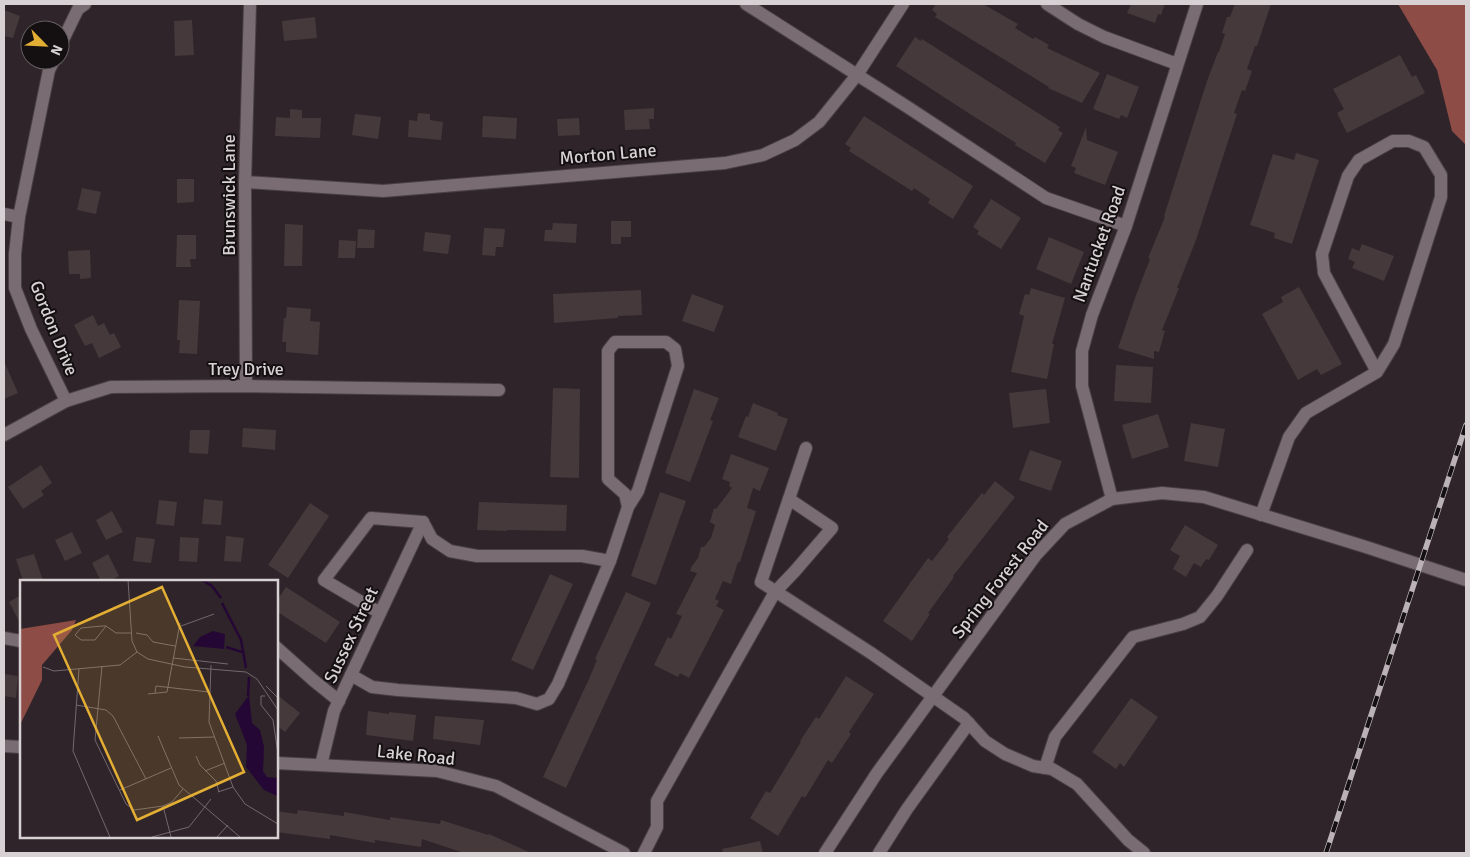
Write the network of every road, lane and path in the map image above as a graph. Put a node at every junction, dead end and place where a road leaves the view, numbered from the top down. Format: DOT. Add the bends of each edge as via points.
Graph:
graph roads {
  1 [pos="85,4"];
  2 [pos="250,4"];
  3 [pos="746,4"];
  4 [pos="903,4"];
  5 [pos="1047,4"];
  6 [pos="1197,4"];
  7 [pos="70,26"];
  8 [pos="1177,64"];
  9 [pos="49,70"];
  10 [pos="857,74"];
  11 [pos="245,182"];
  12 [pos="4,214"];
  13 [pos="19,217"];
  14 [pos="1126,226"];
  15 [pos="1377,372"];
  16 [pos="246,386"];
  17 [pos="498,390"];
  18 [pos="66,401"];
  19 [pos="4,435"];
  20 [pos="806,448"];
  21 [pos="789,498"];
  22 [pos="1112,499"];
  23 [pos="628,507"];
  24 [pos="1261,515"];
  25 [pos="423,522"];
  26 [pos="1247,550"];
  27 [pos="610,561"];
  28 [pos="1466,580"];
  29 [pos="775,592"];
  30 [pos="380,613"];
  31 [pos="4,638"];
  32 [pos="20,641"];
  33 [pos="278,649"];
  34 [pos="351,675"];
  35 [pos="933,696"];
  36 [pos="339,701"];
  37 [pos="968,723"];
  38 [pos="4,746"];
  39 [pos="20,747"];
  40 [pos="278,763"];
  41 [pos="321,765"];
  42 [pos="1044,768"];
  43 [pos="624,853"];
  44 [pos="644,853"];
  45 [pos="825,853"];
  46 [pos="879,853"];
  47 [pos="1144,853"];
  1 -- 7 [label="street"];
  2 -- 11 [label="street, Brunswick Lane"];
  3 -- 10 [label="street"];
  4 -- 10 [label="street, Morton Lane"];
  5 -- 8 [label="street" via="1104,37"];
  6 -- 8 [label="street, Nantucket Road"];
  8 -- 14 [label="street, Nantucket Road"];
  9 -- 13 [label="street, Gordon Drive"];
  10 -- 11 [label="street, Morton Lane" via="819,122 795,140 763,155 726,163 383,191"];
  10 -- 14 [label="street" via="1046,198"];
  11 -- 16 [label="street, Brunswick Lane"];
  12 -- 13 [label="street"];
  13 -- 18 [label="street, Gordon Drive" via="15,288"];
  14 -- 22 [label="street, Nantucket Road" via="1092,315 1082,351 1082,386"];
  15 -- 15 [label="street" via="1394,344 1441,197 1441,175 1424,146 1409,141 1393,141 1359,160 1348,176 1322,254 1324,273"];
  15 -- 24 [label="street" via="1306,413 1289,437"];
  16 -- 17 [label="street, Trey Drive"];
  16 -- 18 [label="street, Trey Drive" via="111,388"];
  18 -- 19 [label="street, Trey Drive"];
  20 -- 21 [label="street"];
  21 -- 29 [label="street" via="761,582"];
  21 -- 29 [label="street" via="832,528"];
  22 -- 24 [label="street, Spring Forest Road" via="1162,493 1187,495 1204,497"];
  22 -- 35 [label="street, Spring Forest Road" via="1065,524 1036,555"];
  23 -- 23 [label="street" via="625,494 608,479 608,351 615,342 666,342 675,349 678,366 638,490"];
  23 -- 27 [label="street"];
  24 -- 28 [label="street, Spring Forest Road"];
  25 -- 27 [label="street" via="432,539 450,551 477,556 582,556"];
  25 -- 30 [label="street, Sussex Street"];
  25 -- 30 [label="street" via="371,518 324,580"];
  26 -- 42 [label="street" via="1200,617 1133,637 1055,737"];
  27 -- 34 [label="street" via="549,699 537,704 516,698 372,687"];
  29 -- 35 [label="street"];
  29 -- 44 [label="street" via="657,801 658,827"];
  30 -- 34 [label="street, Sussex Street"];
  31 -- 32 [label="street"];
  33 -- 36 [label="street"];
  34 -- 36 [label="street, Sussex Street"];
  35 -- 37 [label="street"];
  35 -- 45 [label="street, Spring Forest Road"];
  36 -- 41 [label="street, Sussex Street"];
  37 -- 42 [label="street" via="985,741 1005,754"];
  37 -- 46 [label="street" via="906,809"];
  38 -- 39 [label="street"];
  40 -- 41 [label="street, Lake Road"];
  41 -- 43 [label="street, Lake Road" via="438,771 496,786"];
  42 -- 47 [label="street" via="1052,769 1077,784"];
}
